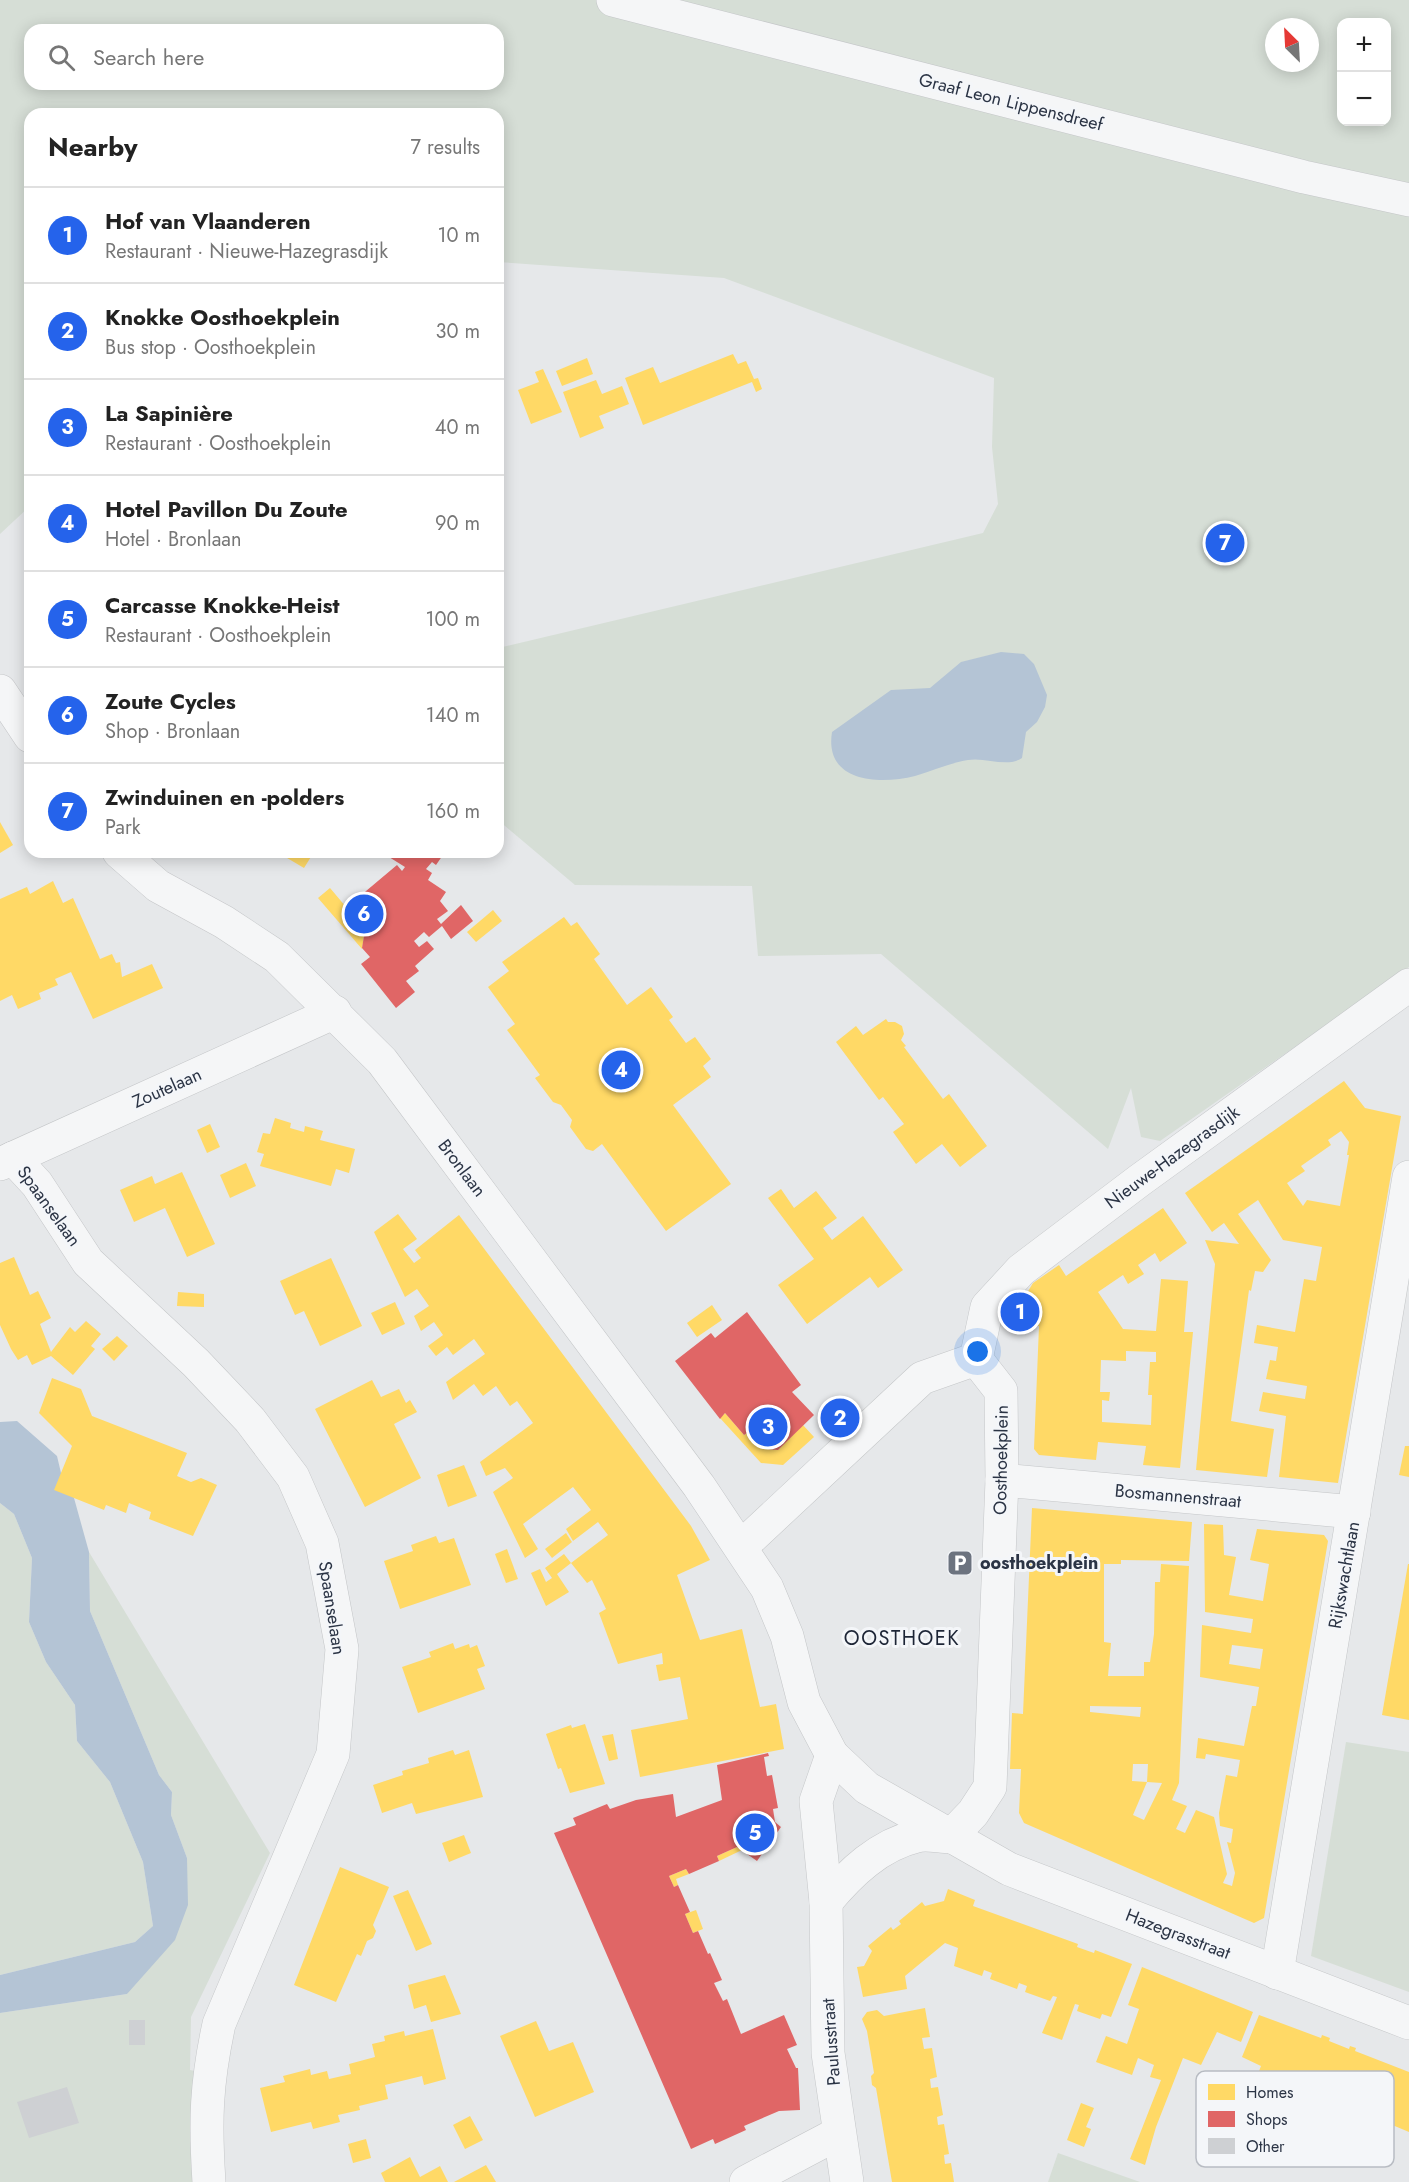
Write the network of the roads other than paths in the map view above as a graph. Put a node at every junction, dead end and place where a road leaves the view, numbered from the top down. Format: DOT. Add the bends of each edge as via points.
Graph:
graph roads {
  1 [pos="613,0"];
  2 [pos="1409,200"];
  3 [pos="0,691"];
  4 [pos="24,727"];
  5 [pos="131,858"];
  6 [pos="1409,985"];
  7 [pos="335,1012"];
  8 [pos="7,1161"];
  9 [pos="1409,1177"];
  10 [pos="976,1359"];
  11 [pos="1002,1480"];
  12 [pos="1354,1512"];
  13 [pos="741,1547"];
  14 [pos="832,1755"];
  15 [pos="950,1838"];
  16 [pos="826,1902"];
  17 [pos="1277,1973"];
  18 [pos="1409,2023"];
  19 [pos="839,2133"];
  20 [pos="209,2182"];
  21 [pos="746,2182"];
  22 [pos="847,2182"];
  1 -- 2 [label="street, Graaf Leon Lippensdreef" via="1304,177"];
  3 -- 4 [label="street"];
  5 -- 7 [label="street, Bronlaan" via="158,886 277,957"];
  6 -- 10 [label="street, Nieuwe-Hazegrasdijk" via="1022,1270 987,1308"];
  7 -- 8 [label="street, Zoutelaan"];
  7 -- 13 [label="street, Bronlaan" via="382,1061"];
  8 -- 20 [label="street, Spaanselaan" via="37,1184 88,1262 196,1363 250,1420 293,1477 322,1543 342,1649 333,1754 219,2024 209,2067 205,2117"];
  9 -- 12 [label="street, Rijkswachtlaan"];
  10 -- 11 [label="street, Oosthoekplein" via="1001,1390"];
  10 -- 13 [label="street" via="922,1378"];
  11 -- 12 [label="street, Bosmannenstraat"];
  11 -- 15 [label="street, Oosthoekplein" via="990,1787"];
  12 -- 17 [label="street, Rijkswachtlaan"];
  13 -- 14 [label="street" via="767,1588 787,1636 804,1702"];
  14 -- 15 [label="street" via="867,1788"];
  14 -- 16 [label="street" via="816,1801"];
  15 -- 16 [label="street" via="918,1835 879,1853 848,1875"];
  15 -- 17 [label="street, Hazegrasstraat" via="1009,1869"];
  16 -- 19 [label="street, Paulusstraat" via="828,2052"];
  17 -- 18 [label="street, Hazegrasstraat"];
  19 -- 21 [label="street"];
  19 -- 22 [label="street, Paulusstraat"];
}
